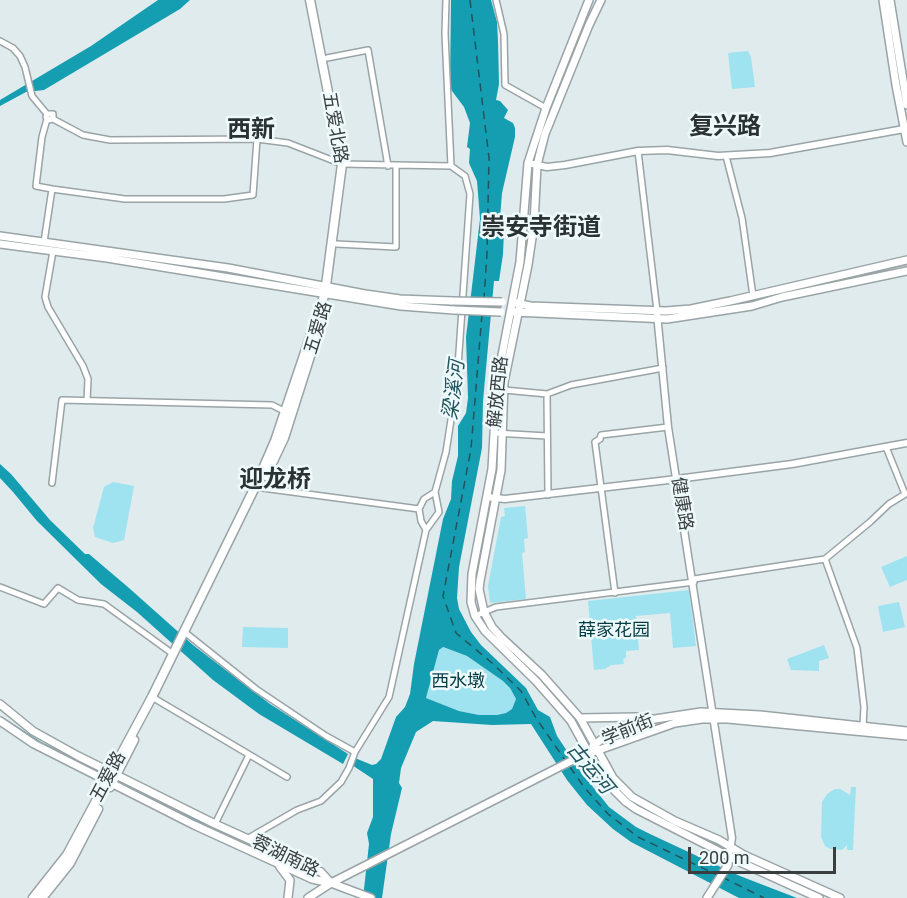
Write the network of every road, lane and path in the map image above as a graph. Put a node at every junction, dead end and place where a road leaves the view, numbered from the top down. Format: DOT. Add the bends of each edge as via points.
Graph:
graph roads {
  1 [pos="310,0"];
  2 [pos="315,0"];
  3 [pos="446,0"];
  4 [pos="496,0"];
  5 [pos="589,0"];
  6 [pos="601,0"];
  7 [pos="884,0"];
  8 [pos="890,0"];
  9 [pos="0,41"];
  10 [pos="327,58"];
  11 [pos="907,105"];
  12 [pos="546,108"];
  13 [pos="49,117"];
  14 [pos="904,129"];
  15 [pos="257,140"];
  16 [pos="907,142"];
  17 [pos="638,151"];
  18 [pos="726,156"];
  19 [pos="528,163"];
  20 [pos="345,164"];
  21 [pos="537,165"];
  22 [pos="388,166"];
  23 [pos="396,166"];
  24 [pos="451,166"];
  25 [pos="52,189"];
  26 [pos="0,236"];
  27 [pos="44,242"];
  28 [pos="0,244"];
  29 [pos="336,244"];
  30 [pos="53,251"];
  31 [pos="907,260"];
  32 [pos="907,271"];
  33 [pos="328,290"];
  34 [pos="753,296"];
  35 [pos="515,308"];
  36 [pos="657,315"];
  37 [pos="663,368"];
  38 [pos="504,390"];
  39 [pos="547,394"];
  40 [pos="87,401"];
  41 [pos="284,411"];
  42 [pos="668,427"];
  43 [pos="498,433"];
  44 [pos="547,436"];
  45 [pos="907,443"];
  46 [pos="886,447"];
  47 [pos="677,479"];
  48 [pos="52,483"];
  49 [pos="258,487"];
  50 [pos="602,488"];
  51 [pos="435,492"];
  52 [pos="906,494"];
  53 [pos="548,495"];
  54 [pos="487,497"];
  55 [pos="496,498"];
  56 [pos="419,509"];
  57 [pos="426,530"];
  58 [pos="825,559"];
  59 [pos="694,581"];
  60 [pos="0,587"];
  61 [pos="615,593"];
  62 [pos="484,612"];
  63 [pos="476,616"];
  64 [pos="186,632"];
  65 [pos="175,652"];
  66 [pos="154,698"];
  67 [pos="0,704"];
  68 [pos="713,716"];
  69 [pos="580,718"];
  70 [pos="655,719"];
  71 [pos="0,721"];
  72 [pos="863,726"];
  73 [pos="907,730"];
  74 [pos="907,735"];
  75 [pos="596,748"];
  76 [pos="355,752"];
  77 [pos="588,752"];
  78 [pos="249,755"];
  79 [pos="114,773"];
  80 [pos="287,777"];
  81 [pos="109,783"];
  82 [pos="215,824"];
  83 [pos="247,839"];
  84 [pos="242,847"];
  85 [pos="731,847"];
  86 [pos="729,856"];
  87 [pos="276,863"];
  88 [pos="331,884"];
  89 [pos="709,896"];
  90 [pos="33,898"];
  91 [pos="42,898"];
  92 [pos="288,898"];
  93 [pos="308,898"];
  94 [pos="371,898"];
  95 [pos="819,898"];
  96 [pos="840,898"];
  1 -- 20 [label="main road, 五爱北路"];
  2 -- 10 [label="main road, 五爱路"];
  3 -- 24 [label="street"];
  4 -- 12 [label="street" via="504,34 505,85"];
  5 -- 12 [label="main road, 解放西路"];
  6 -- 21 [label="main road, 解放西路" via="545,134"];
  7 -- 14 [label="main road"];
  8 -- 11 [label="main road"];
  9 -- 13 [label="street" via="20,56 32,96"];
  10 -- 20 [label="main road, 五爱路"];
  10 -- 22 [label="street" via="368,50"];
  12 -- 19 [label="main road, 解放西路"];
  13 -- 15 [label="street" via="83,135 110,140"];
  13 -- 25 [label="street" via="42,136 36,186"];
  14 -- 16 [label="main road"];
  14 -- 18 [label="street" via="770,153"];
  15 -- 20 [label="street" via="288,143"];
  15 -- 25 [label="street" via="253,195 224,199 125,199"];
  17 -- 18 [label="street"];
  17 -- 21 [label="street" via="565,165"];
  17 -- 36 [label="street, 健康路"];
  18 -- 34 [label="street" via="742,218"];
  19 -- 21 [label="street"];
  19 -- 35 [label="main road, 解放西路"];
  20 -- 22 [label="street"];
  20 -- 29 [label="main road, 五爱路"];
  20 -- 33 [label="main road, 五爱北路"];
  21 -- 35 [label="main road, 解放西路" via="534,224"];
  22 -- 23 [label="street"];
  23 -- 24 [label="street"];
  23 -- 29 [label="street" via="396,247"];
  24 -- 51 [label="street" via="465,176 470,194 458,381"];
  25 -- 27 [label="street"];
  26 -- 27 [label="main road"];
  27 -- 33 [label="main road" via="217,266"];
  28 -- 30 [label="main road"];
  29 -- 33 [label="main road, 五爱路"];
  30 -- 33 [label="main road"];
  30 -- 40 [label="street" via="45,297 83,366 88,379"];
  31 -- 34 [label="main road"];
  32 -- 36 [label="main road" via="752,306 693,316"];
  33 -- 35 [label="main road, bridge" via="400,299 502,302"];
  33 -- 35 [label="main road, bridge" via="401,306 501,312"];
  33 -- 41 [label="main road, 五爱路"];
  33 -- 49 [label="main road, 五爱路" via="284,438"];
  34 -- 36 [label="main road"];
  35 -- 36 [label="main road"];
  35 -- 38 [label="main road, 解放西路"];
  35 -- 43 [label="main road, 解放西路" via="497,381"];
  36 -- 37 [label="street, 健康路"];
  37 -- 39 [label="street" via="571,385"];
  37 -- 42 [label="street, 健康路"];
  38 -- 39 [label="street"];
  38 -- 43 [label="main road, 解放西路"];
  39 -- 44 [label="street"];
  40 -- 41 [label="street" via="272,405"];
  40 -- 48 [label="street" via="62,400"];
  41 -- 49 [label="main road, 五爱路"];
  42 -- 47 [label="street, 健康路"];
  42 -- 50 [label="street" via="601,435 595,442"];
  43 -- 44 [label="street"];
  43 -- 54 [label="main road, 解放西路"];
  43 -- 55 [label="main road, 解放西路" via="501,470"];
  44 -- 53 [label="street"];
  45 -- 46 [label="street"];
  46 -- 47 [label="street"];
  46 -- 52 [label="street"];
  47 -- 50 [label="street"];
  47 -- 59 [label="street, 健康路"];
  49 -- 56 [label="street"];
  49 -- 64 [label="main road, 五爱路"];
  50 -- 53 [label="street"];
  50 -- 61 [label="street"];
  51 -- 56 [label="street" via="424,499"];
  51 -- 57 [label="street" via="439,512"];
  52 -- 58 [label="street"];
  53 -- 55 [label="street"];
  54 -- 55 [label="street"];
  54 -- 63 [label="main road, 解放西路" via="470,588"];
  55 -- 62 [label="main road, 解放西路" via="479,589"];
  56 -- 57 [label="street"];
  57 -- 76 [label="street" via="389,697"];
  58 -- 59 [label="street"];
  58 -- 72 [label="street" via="857,648"];
  59 -- 61 [label="street"];
  59 -- 68 [label="street, 健康路"];
  60 -- 65 [label="street" via="44,604 58,588 78,600 104,604"];
  61 -- 62 [label="street" via="496,607"];
  62 -- 63 [label="street"];
  62 -- 69 [label="main road, 解放西路" via="492,627"];
  63 -- 77 [label="main road, 解放西路" via="491,638 564,713"];
  64 -- 65 [label="main road, 五爱路"];
  64 -- 76 [label="street" via="256,689"];
  65 -- 66 [label="main road, 五爱路"];
  66 -- 78 [label="street"];
  66 -- 79 [label="main road, 五爱路"];
  67 -- 79 [label="main road, 蓉湖南路" via="33,731"];
  68 -- 70 [label="main road, 学前街" via="683,714"];
  68 -- 72 [label="main road, 学前街"];
  68 -- 74 [label="main road, 学前街"];
  68 -- 75 [label="main road, 学前街" via="675,723"];
  68 -- 85 [label="street, 健康路"];
  69 -- 70 [label="main road"];
  69 -- 75 [label="main road, 解放西路"];
  70 -- 75 [label="main road, 学前街" via="626,729"];
  71 -- 81 [label="main road, 蓉湖南路" via="34,744"];
  72 -- 73 [label="main road, 学前街"];
  75 -- 77 [label="main road, 学前街"];
  75 -- 85 [label="main road, 解放西路" via="613,778 632,797"];
  76 -- 83 [label="street" via="341,782 321,801"];
  77 -- 86 [label="main road, 解放西路" via="603,779 626,802"];
  77 -- 88 [label="main road, 学前街"];
  78 -- 80 [label="street"];
  78 -- 82 [label="street"];
  79 -- 81 [label="main road, 五爱路"];
  79 -- 82 [label="main road, 蓉湖南路"];
  81 -- 84 [label="main road, 蓉湖南路"];
  81 -- 90 [label="main road, 五爱路" via="67,855"];
  81 -- 91 [label="main road, 五爱路" via="70,863"];
  82 -- 83 [label="main road, 蓉湖南路"];
  83 -- 84 [label="main road"];
  83 -- 88 [label="main road, 蓉湖南路" via="321,872"];
  84 -- 87 [label="main road, 蓉湖南路"];
  85 -- 86 [label="street, 健康路"];
  85 -- 96 [label="main road, 解放西路"];
  86 -- 89 [label="main road" via="728,865"];
  86 -- 95 [label="main road, 解放西路"];
  87 -- 88 [label="main road, 蓉湖南路"];
  87 -- 92 [label="main road" via="290,880"];
  88 -- 93 [label="main road, 学前街"];
  88 -- 94 [label="main road"];
}
